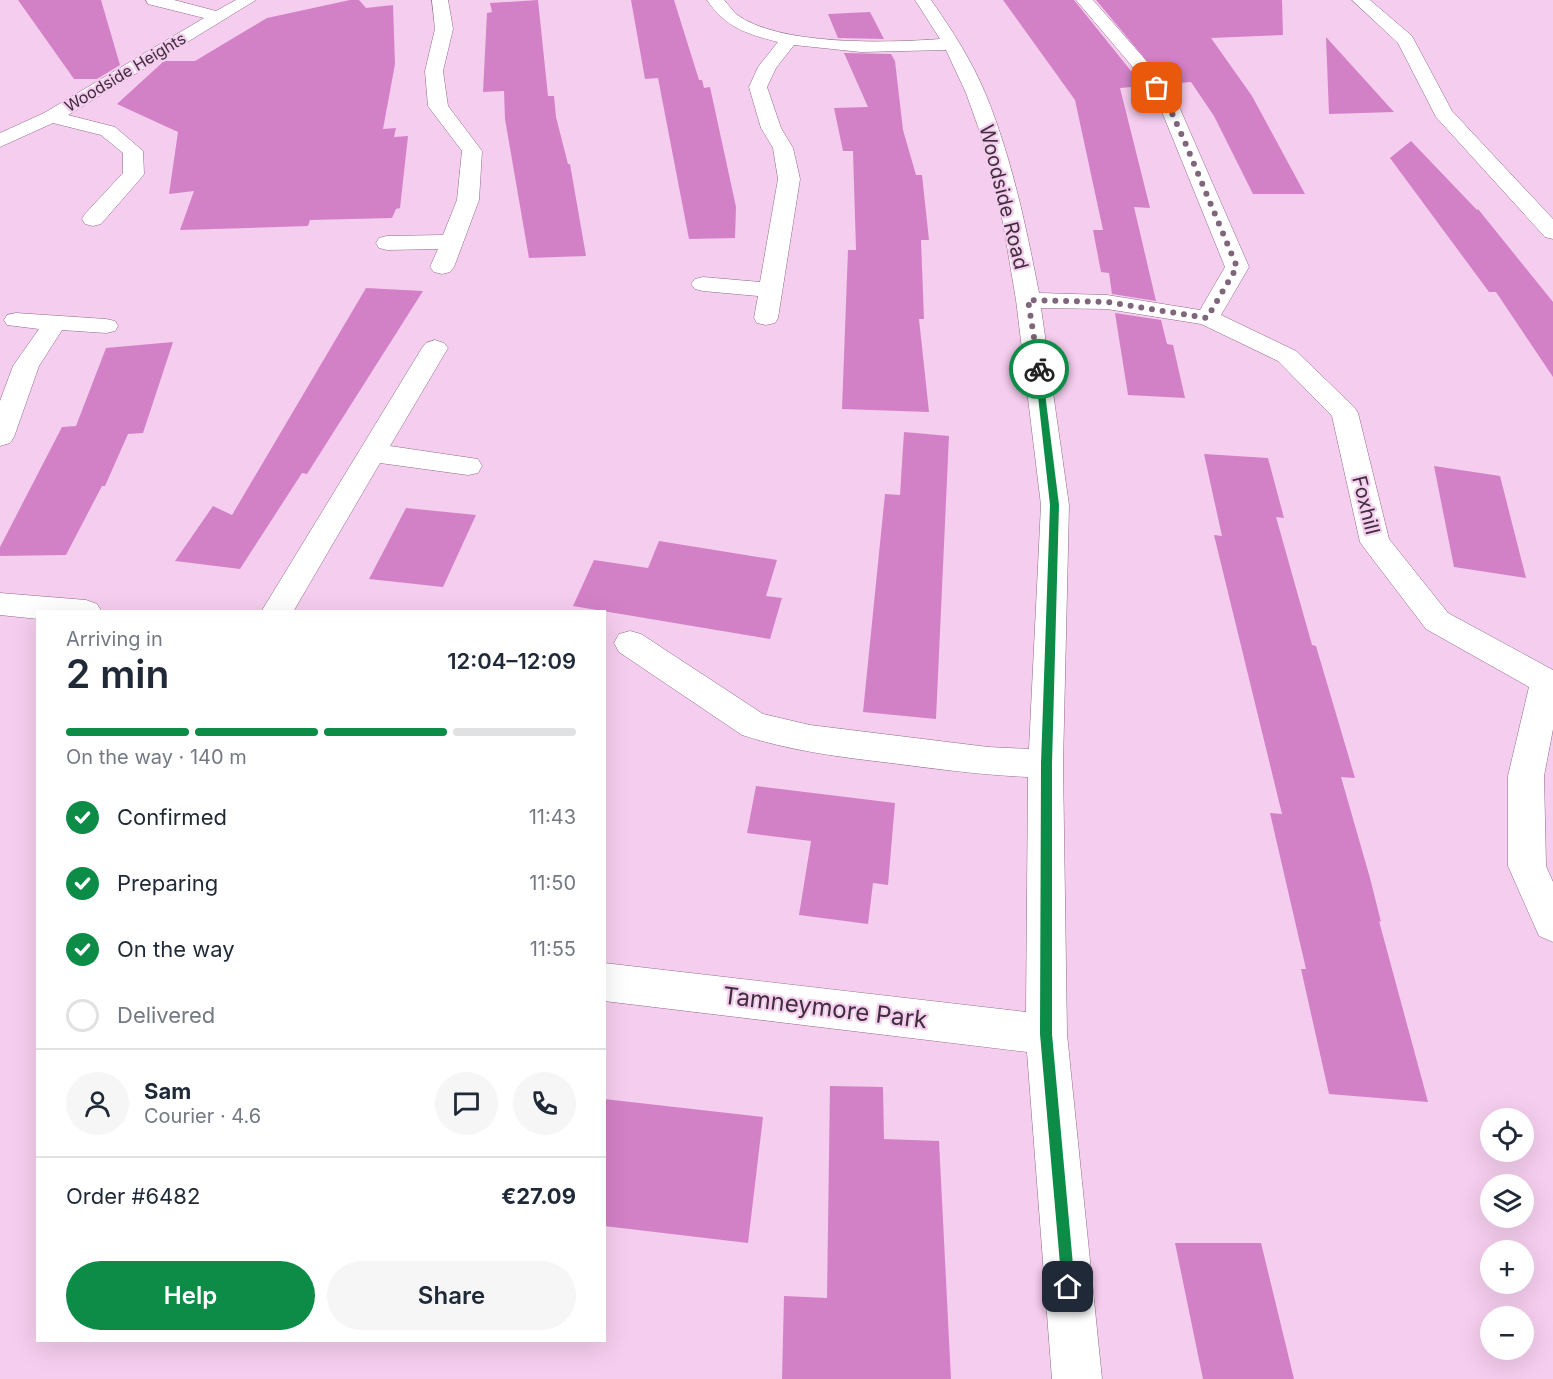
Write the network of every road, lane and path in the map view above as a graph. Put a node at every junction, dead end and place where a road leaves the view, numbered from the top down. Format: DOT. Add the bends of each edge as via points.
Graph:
graph roads {
  1 [pos="154,0"];
  2 [pos="248,0"];
  3 [pos="440,0"];
  4 [pos="715,0"];
  5 [pos="923,0"];
  6 [pos="1084,0"];
  7 [pos="1360,0"];
  8 [pos="217,16"];
  9 [pos="790,39"];
  10 [pos="952,44"];
  11 [pos="51,117"];
  12 [pos="0,141"];
  13 [pos="125,209"];
  14 [pos="1553,232"];
  15 [pos="452,242"];
  16 [pos="387,243"];
  17 [pos="442,267"];
  18 [pos="703,284"];
  19 [pos="772,290"];
  20 [pos="1028,300"];
  21 [pos="766,318"];
  22 [pos="1207,318"];
  23 [pos="16,320"];
  24 [pos="55,323"];
  25 [pos="106,326"];
  26 [pos="435,348"];
  27 [pos="0,437"];
  28 [pos="373,453"];
  29 [pos="468,466"];
  30 [pos="0,604"];
  31 [pos="64,610"];
  32 [pos="278,610"];
  33 [pos="630,643"];
  34 [pos="1550,684"];
  35 [pos="1046,764"];
  36 [pos="1553,924"];
  37 [pos="606,982"];
  38 [pos="1046,1034"];
  39 [pos="1077,1379"];
  1 -- 8 [label="street"];
  2 -- 8 [label="street, Woodside Heights"];
  3 -- 15 [label="street" via="444,29 434,71 438,106 472,151 468,200"];
  4 -- 9 [label="street" via="724,15 756,30"];
  5 -- 10 [label="street, Woodside Road"];
  6 -- 22 [label="street" via="1167,102 1237,267"];
  7 -- 14 [label="street" via="1406,40 1443,113"];
  8 -- 11 [label="street, Woodside Heights"];
  9 -- 10 [label="street" via="878,47"];
  9 -- 19 [label="street" via="767,67 758,87 771,128 783,148 789,179"];
  10 -- 20 [label="street, Woodside Road" via="976,93 997,152"];
  11 -- 12 [label="street, Woodside Heights"];
  11 -- 13 [label="street" via="108,131 133,151 134,174 98,214"];
  15 -- 16 [label="street"];
  15 -- 17 [label="street"];
  18 -- 19 [label="street"];
  19 -- 21 [label="street"];
  20 -- 22 [label="street, Foxhill" via="1107,302"];
  20 -- 35 [label="street, Woodside Road" via="1055,505"];
  22 -- 34 [label="street, Foxhill" via="1287,356 1345,413 1375,542 1437,621"];
  23 -- 24 [label="street"];
  24 -- 25 [label="street"];
  24 -- 27 [label="street" via="26,366"];
  26 -- 28 [label="street"];
  28 -- 29 [label="street"];
  28 -- 32 [label="street"];
  30 -- 31 [label="street"];
  33 -- 35 [label="street" via="754,725 810,739 988,761"];
  34 -- 36 [label="street, Foxhill" via="1526,776 1527,866"];
  35 -- 38 [label="street, Woodside Road"];
  37 -- 38 [label="street, Tamneymore Park"];
  38 -- 39 [label="street, Woodside Road"];
}
